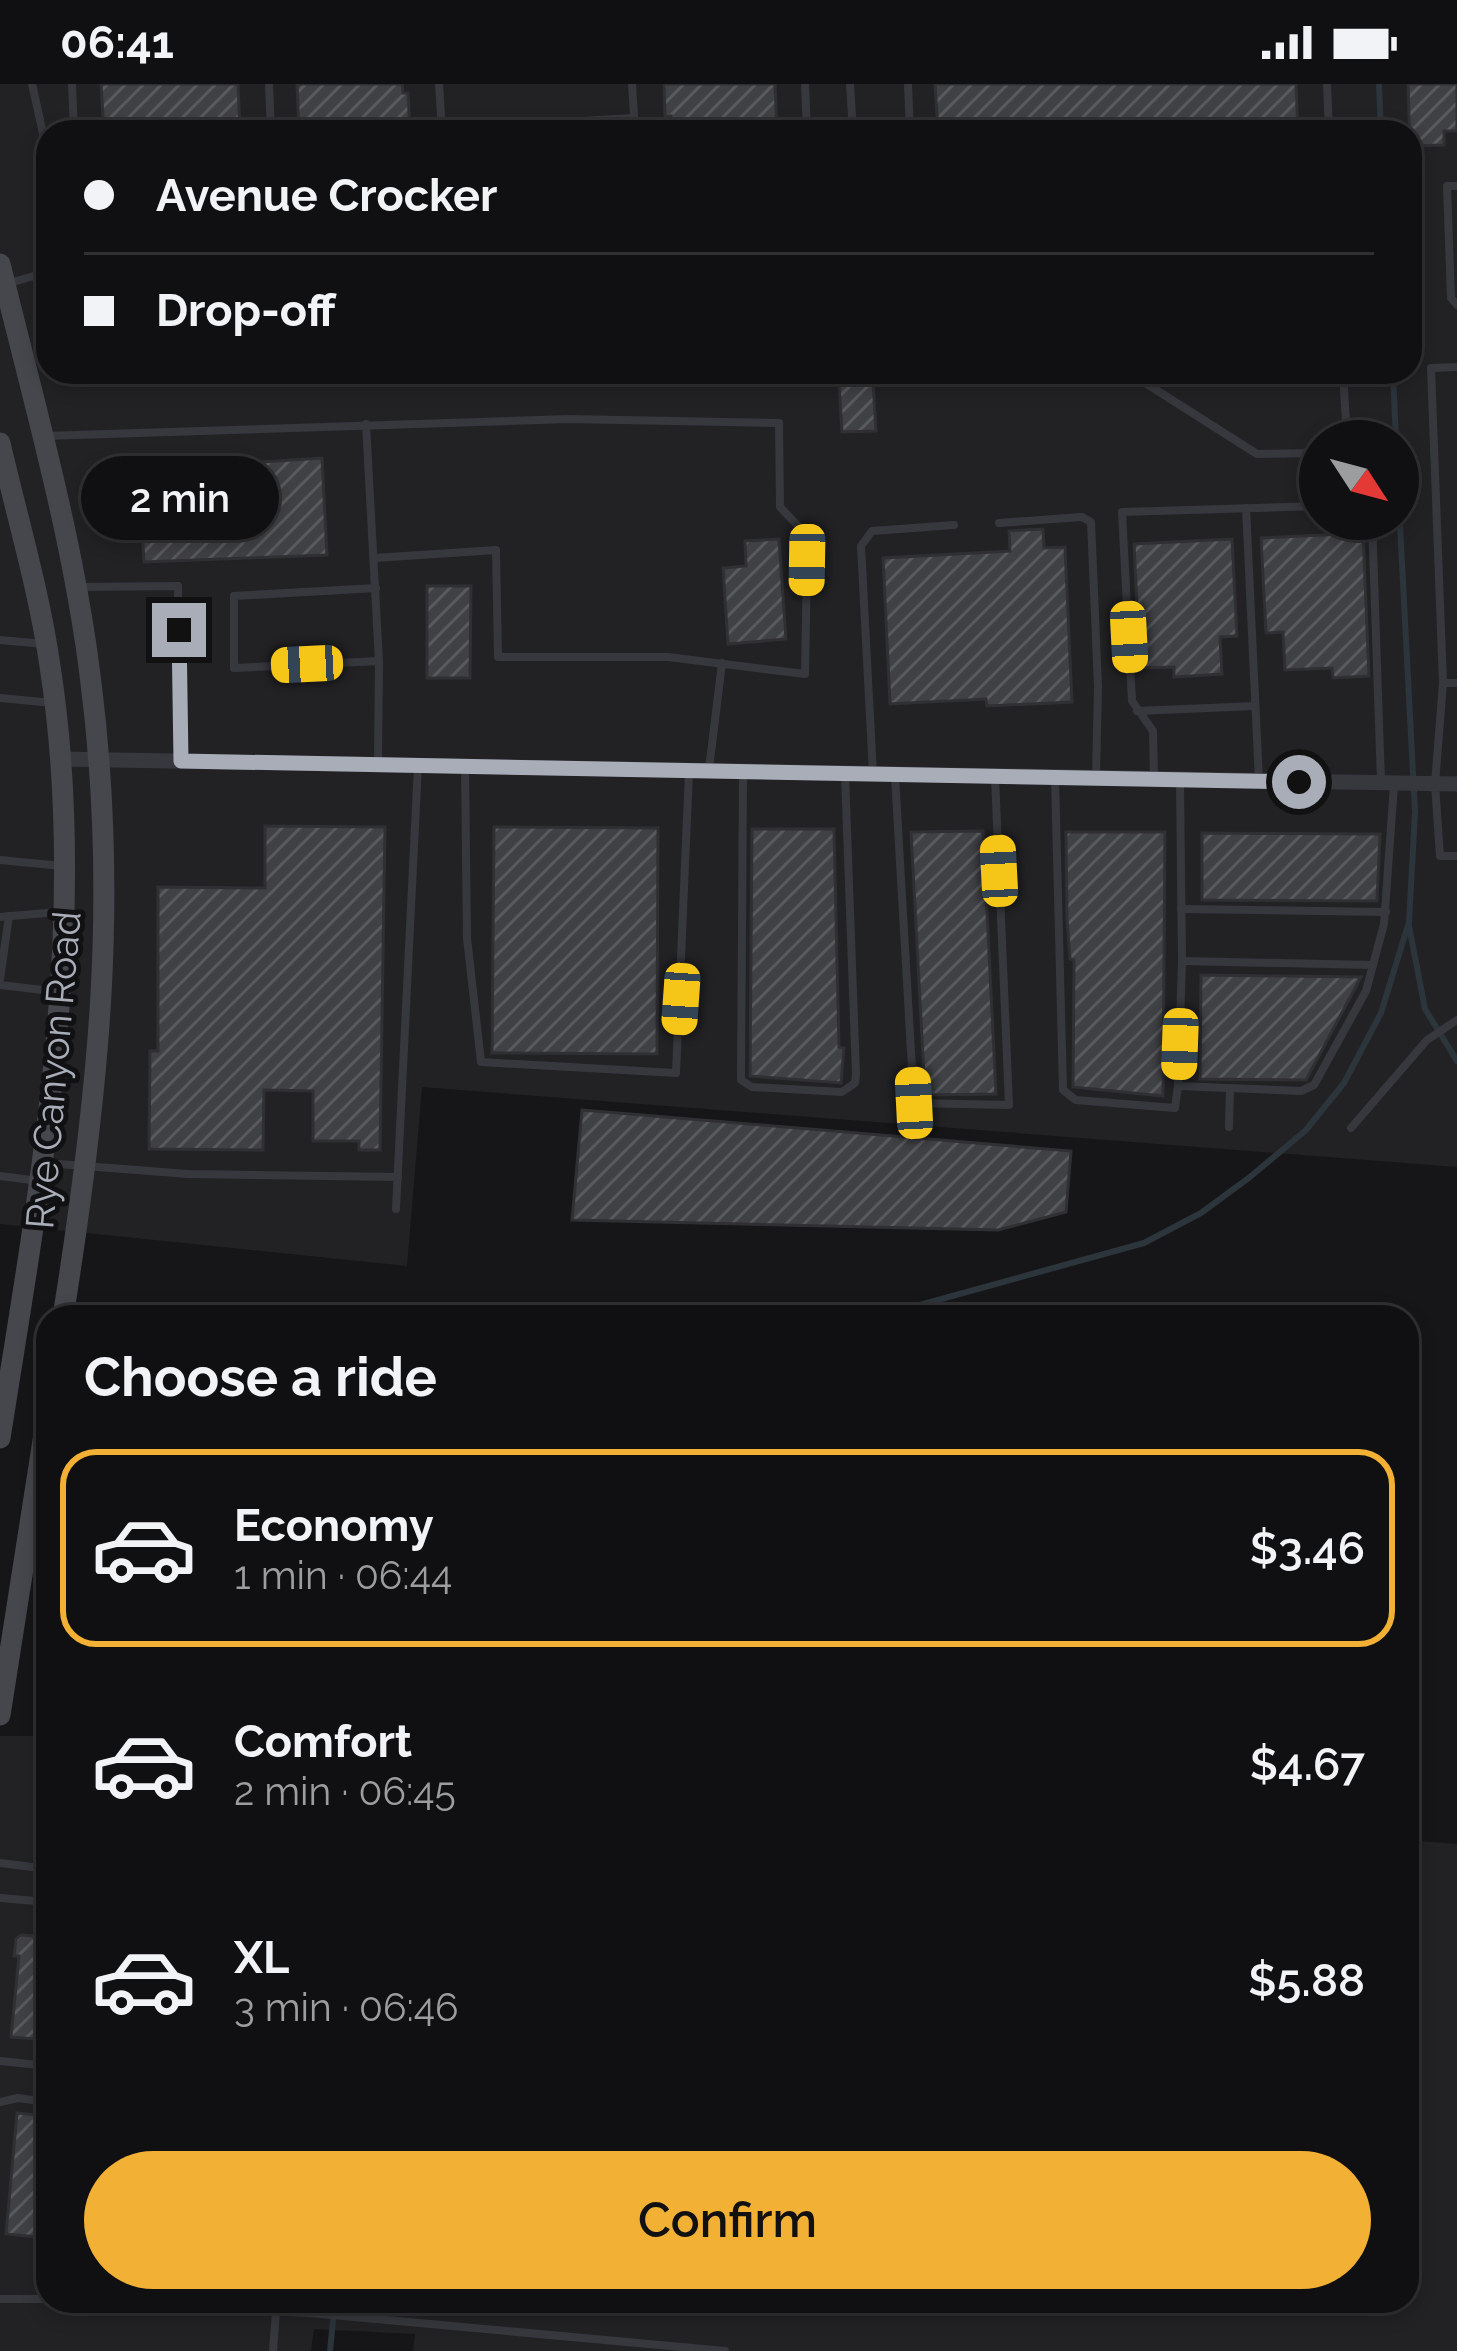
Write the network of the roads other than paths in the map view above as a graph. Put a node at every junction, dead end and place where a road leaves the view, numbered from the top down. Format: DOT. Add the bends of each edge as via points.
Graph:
graph roads {
  1 [pos="32,84"];
  2 [pos="72,84"];
  3 [pos="268,84"];
  4 [pos="440,84"];
  5 [pos="632,84"];
  6 [pos="805,84"];
  7 [pos="850,84"];
  8 [pos="908,84"];
  9 [pos="1327,84"];
  10 [pos="634,118"];
  11 [pos="41,120"];
  12 [pos="74,120"];
  13 [pos="270,120"];
  14 [pos="442,120"];
  15 [pos="604,120"];
  16 [pos="806,120"];
  17 [pos="852,120"];
  18 [pos="910,120"];
  19 [pos="1328,120"];
  20 [pos="1457,186"];
  21 [pos="36,273"];
  22 [pos="2,274"];
  23 [pos="1457,305"];
  24 [pos="1457,367"];
  25 [pos="1146,384"];
  26 [pos="1344,384"];
  27 [pos="1346,420"];
  28 [pos="366,424"];
  29 [pos="42,436"];
  30 [pos="0,443"];
  31 [pos="1299,453"];
  32 [pos="1299,507"];
  33 [pos="1246,508"];
  34 [pos="999,523"];
  35 [pos="954,525"];
  36 [pos="1373,540"];
  37 [pos="374,558"];
  38 [pos="76,587"];
  39 [pos="376,587"];
  40 [pos="0,640"];
  41 [pos="46,644"];
  42 [pos="380,661"];
  43 [pos="722,663"];
  44 [pos="1443,683"];
  45 [pos="1457,683"];
  46 [pos="0,698"];
  47 [pos="55,704"];
  48 [pos="1255,706"];
  49 [pos="1137,711"];
  50 [pos="59,759"];
  51 [pos="100,760"];
  52 [pos="181,761"];
  53 [pos="378,763"];
  54 [pos="418,764"];
  55 [pos="465,766"];
  56 [pos="689,772"];
  57 [pos="708,772"];
  58 [pos="743,774"];
  59 [pos="845,775"];
  60 [pos="874,776"];
  61 [pos="895,776"];
  62 [pos="995,777"];
  63 [pos="1055,778"];
  64 [pos="1096,779"];
  65 [pos="1154,779"];
  66 [pos="1180,780"];
  67 [pos="1259,781"];
  68 [pos="1388,783"];
  69 [pos="1435,784"];
  70 [pos="1457,784"];
  71 [pos="1457,856"];
  72 [pos="0,860"];
  73 [pos="62,866"];
  74 [pos="1181,909"];
  75 [pos="63,912"];
  76 [pos="1386,912"];
  77 [pos="4,916"];
  78 [pos="1182,961"];
  79 [pos="1373,965"];
  80 [pos="0,982"];
  81 [pos="61,992"];
  82 [pos="1457,1020"];
  83 [pos="1178,1086"];
  84 [pos="1230,1088"];
  85 [pos="1228,1127"];
  86 [pos="1351,1128"];
  87 [pos="86,1168"];
  88 [pos="42,1172"];
  89 [pos="0,1176"];
  90 [pos="398,1177"];
  91 [pos="396,1209"];
  92 [pos="65,1305"];
  93 [pos="0,1438"];
  94 [pos="36,1485"];
  95 [pos="0,1714"];
  96 [pos="0,1863"];
  97 [pos="36,1868"];
  98 [pos="0,1898"];
  99 [pos="36,1902"];
  100 [pos="0,2061"];
  101 [pos="36,2065"];
  102 [pos="36,2100"];
  103 [pos="0,2102"];
  104 [pos="0,2299"];
  105 [pos="36,2300"];
  106 [pos="276,2313"];
  107 [pos="310,2313"];
  108 [pos="273,2351"];
  109 [pos="725,2351"];
  1 -- 11 [label="lane"];
  2 -- 12 [label="lane"];
  3 -- 13 [label="lane"];
  4 -- 14 [label="lane"];
  5 -- 10 [label="lane"];
  6 -- 16 [label="lane"];
  7 -- 17 [label="lane"];
  8 -- 18 [label="lane"];
  9 -- 19 [label="lane"];
  10 -- 15 [label="lane"];
  20 -- 23 [label="lane" via="1447,186"];
  21 -- 22 [label="lane"];
  22 -- 29 [label="main road, Rye Canyon Road"];
  24 -- 44 [label="lane" via="1431,368"];
  25 -- 31 [label="lane" via="1257,454"];
  26 -- 27 [label="lane"];
  28 -- 29 [label="lane"];
  28 -- 37 [label="lane"];
  28 -- 43 [label="lane" via="779,423 780,507 800,528 807,560 805,674"];
  29 -- 38 [label="main road, Rye Canyon Road"];
  30 -- 41 [label="main road, Rye Canyon Road"];
  32 -- 33 [label="lane"];
  33 -- 48 [label="lane"];
  33 -- 49 [label="lane" via="1122,512"];
  34 -- 64 [label="lane" via="1091,522"];
  35 -- 60 [label="lane" via="872,531 861,546"];
  36 -- 68 [label="lane"];
  37 -- 39 [label="lane"];
  37 -- 43 [label="lane" via="496,550 498,657"];
  38 -- 51 [label="main road, Rye Canyon Road"];
  38 -- 52 [label="lane" via="178,586"];
  39 -- 42 [label="lane"];
  39 -- 42 [label="lane" via="234,596 234,668"];
  40 -- 41 [label="lane"];
  41 -- 47 [label="main road, Rye Canyon Road"];
  42 -- 53 [label="lane"];
  43 -- 57 [label="lane"];
  44 -- 45 [label="lane"];
  44 -- 69 [label="lane"];
  46 -- 47 [label="lane"];
  47 -- 50 [label="main road, Rye Canyon Road"];
  48 -- 49 [label="lane"];
  48 -- 67 [label="lane"];
  49 -- 65 [label="lane" via="1153,731"];
  50 -- 51 [label="street"];
  50 -- 73 [label="main road, Rye Canyon Road"];
  51 -- 52 [label="street"];
  51 -- 87 [label="main road, Rye Canyon Road" via="105,975"];
  52 -- 53 [label="street"];
  53 -- 54 [label="street"];
  54 -- 55 [label="street"];
  54 -- 90 [label="lane"];
  55 -- 56 [label="street"];
  55 -- 56 [label="lane" via="466,938 481,1062 676,1073"];
  56 -- 57 [label="street"];
  57 -- 58 [label="street"];
  58 -- 59 [label="street"];
  58 -- 59 [label="lane" via="740,1080 752,1088 842,1092 856,1074"];
  59 -- 60 [label="street"];
  60 -- 61 [label="street"];
  61 -- 62 [label="street"];
  61 -- 62 [label="lane" via="914,1103 1009,1105"];
  62 -- 63 [label="street"];
  63 -- 64 [label="street"];
  63 -- 83 [label="lane" via="1063,1090 1076,1100 1175,1108"];
  64 -- 65 [label="street"];
  65 -- 66 [label="street"];
  66 -- 67 [label="street"];
  66 -- 74 [label="lane"];
  67 -- 68 [label="street"];
  68 -- 69 [label="street"];
  68 -- 76 [label="lane"];
  69 -- 70 [label="street"];
  69 -- 71 [label="lane" via="1440,856"];
  72 -- 73 [label="lane"];
  73 -- 75 [label="main road, Rye Canyon Road"];
  74 -- 76 [label="lane"];
  74 -- 78 [label="lane"];
  75 -- 77 [label="lane"];
  75 -- 81 [label="main road, Rye Canyon Road"];
  76 -- 79 [label="lane"];
  77 -- 80 [label="lane"];
  78 -- 79 [label="lane"];
  78 -- 83 [label="lane"];
  79 -- 84 [label="lane" via="1315,1085"];
  80 -- 81 [label="lane"];
  81 -- 88 [label="main road, Rye Canyon Road"];
  82 -- 86 [label="lane"];
  83 -- 84 [label="lane"];
  84 -- 85 [label="lane"];
  87 -- 88 [label="lane"];
  87 -- 90 [label="lane"];
  87 -- 92 [label="main road, Rye Canyon Road"];
  88 -- 89 [label="lane"];
  88 -- 93 [label="main road, Rye Canyon Road"];
  90 -- 91 [label="lane"];
  94 -- 95 [label="main road"];
  96 -- 97 [label="lane"];
  98 -- 99 [label="lane"];
  100 -- 101 [label="lane"];
  102 -- 103 [label="lane"];
  104 -- 105 [label="lane"];
  106 -- 108 [label="lane"];
  107 -- 109 [label="lane"];
}
